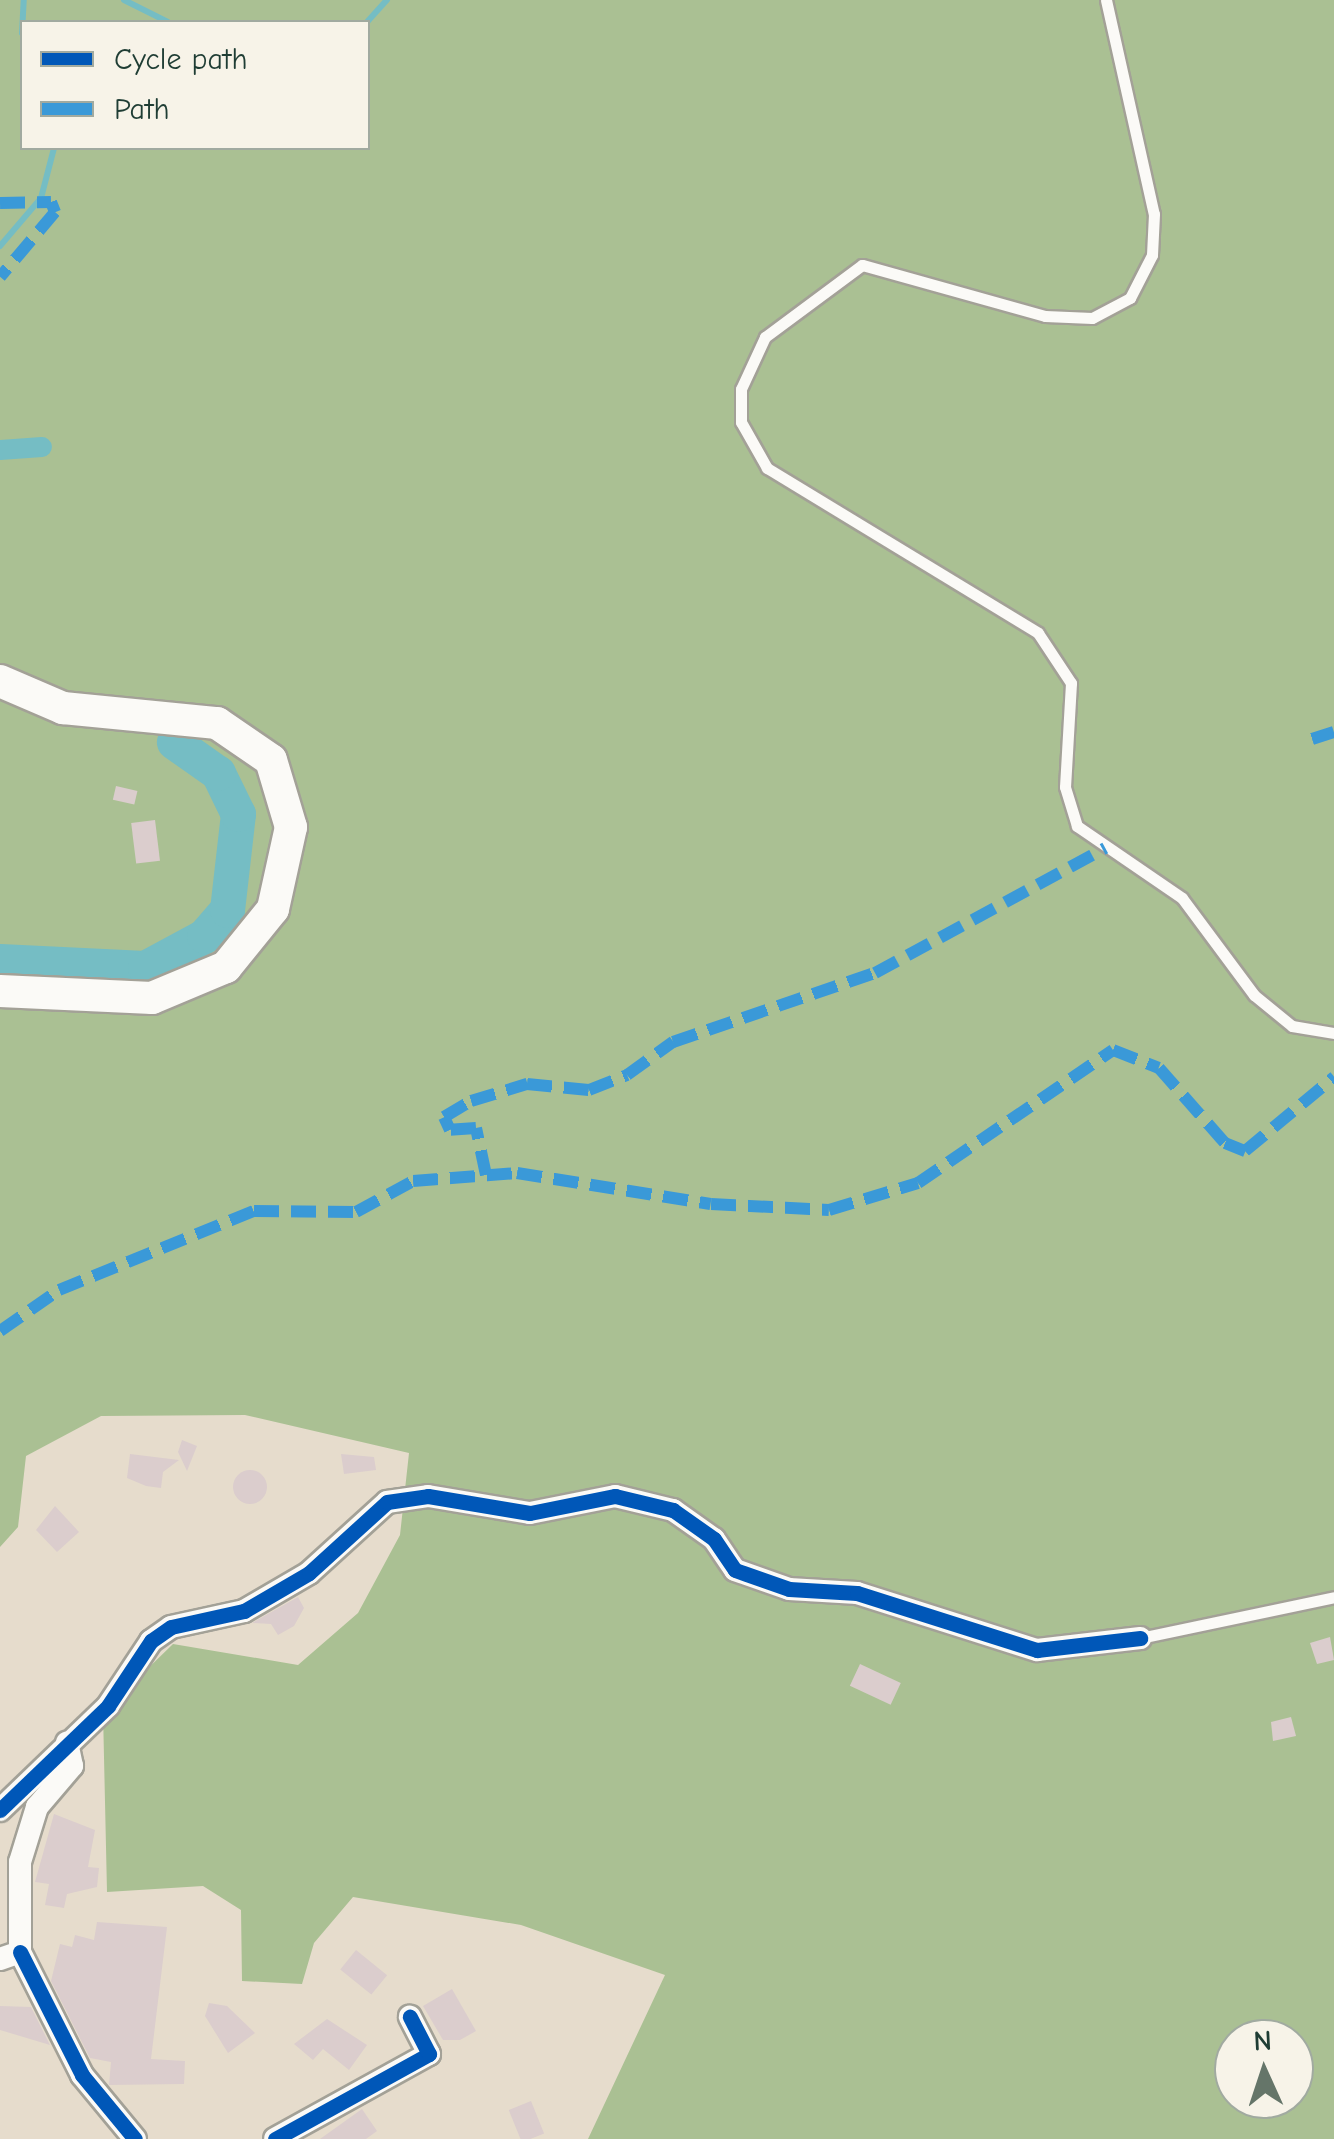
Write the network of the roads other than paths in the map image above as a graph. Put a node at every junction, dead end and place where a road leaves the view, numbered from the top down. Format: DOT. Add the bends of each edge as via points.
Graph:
graph roads {
  1 [pos="1106,0"];
  2 [pos="0,682"];
  3 [pos="0,991"];
  4 [pos="1334,1033"];
  5 [pos="1334,1598"];
  6 [pos="1140,1638"];
  7 [pos="67,1743"];
  8 [pos="0,1810"];
  9 [pos="10,1956"];
  10 [pos="410,2017"];
  11 [pos="135,2139"];
  12 [pos="274,2139"];
  1 -- 4 [label="lane" via="1154,214 1152,254 1130,298 1092,318 1045,316 862,265 766,337 742,389 741,422 767,468 1038,634 1071,682 1065,788 1077,826 1182,898 1254,995 1292,1026"];
  2 -- 3 [label="main road" via="63,708 217,723 271,760 291,827 273,909 226,967 152,998"];
  5 -- 6 [label="lane"];
  6 -- 7 [label="street" via="1037,1650 857,1593 789,1589 735,1570 714,1538 642,1500 615,1496 530,1513 428,1496 387,1502 323,1562 244,1611 161,1634"];
  7 -- 8 [label="street"];
  7 -- 9 [label="street" via="72,1766 37,1808 24,1845"];
  9 -- 11 [label="street" via="82,2075"];
  10 -- 12 [label="street" via="429,2054"];
}
